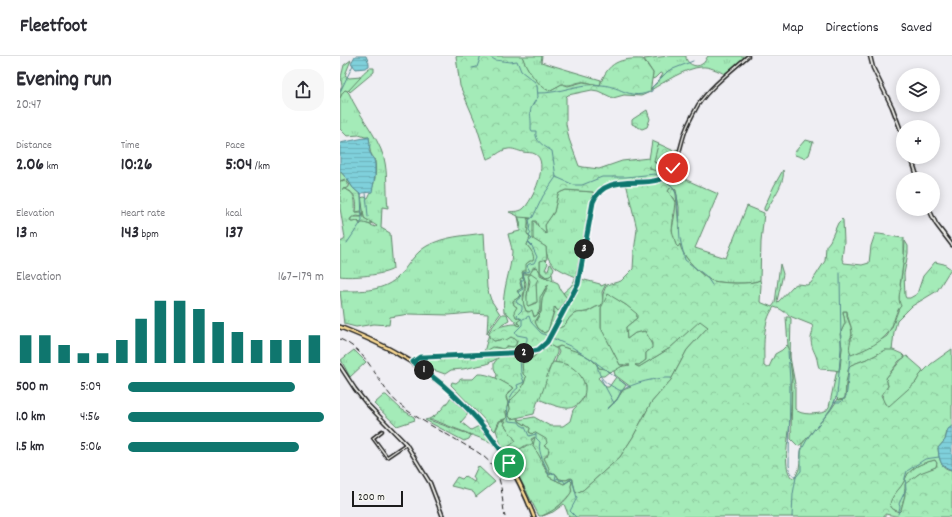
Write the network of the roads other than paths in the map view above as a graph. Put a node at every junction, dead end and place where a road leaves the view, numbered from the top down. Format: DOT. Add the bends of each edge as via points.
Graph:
graph roads {
  1 [pos="748,56"];
  2 [pos="870,56"];
  3 [pos="897,120"];
  4 [pos="932,216"];
  5 [pos="952,245"];
  6 [pos="340,327"];
  7 [pos="413,362"];
  8 [pos="340,366"];
  9 [pos="382,431"];
  10 [pos="406,444"];
  11 [pos="444,517"];
  12 [pos="534,517"];
  1 -- 7 [label="street" via="708,92 699,104 685,132 674,166 667,176 655,181 611,185 596,195 576,287 547,342 529,352 420,357"];
  2 -- 3 [label="street"];
  4 -- 5 [label="street"];
  6 -- 7 [label="main road"];
  7 -- 12 [label="main road" via="453,394 485,428 516,475"];
  8 -- 10 [label="street" via="366,403"];
  9 -- 10 [label="street" via="373,438 387,457"];
  10 -- 11 [label="street" via="430,483"];
}
